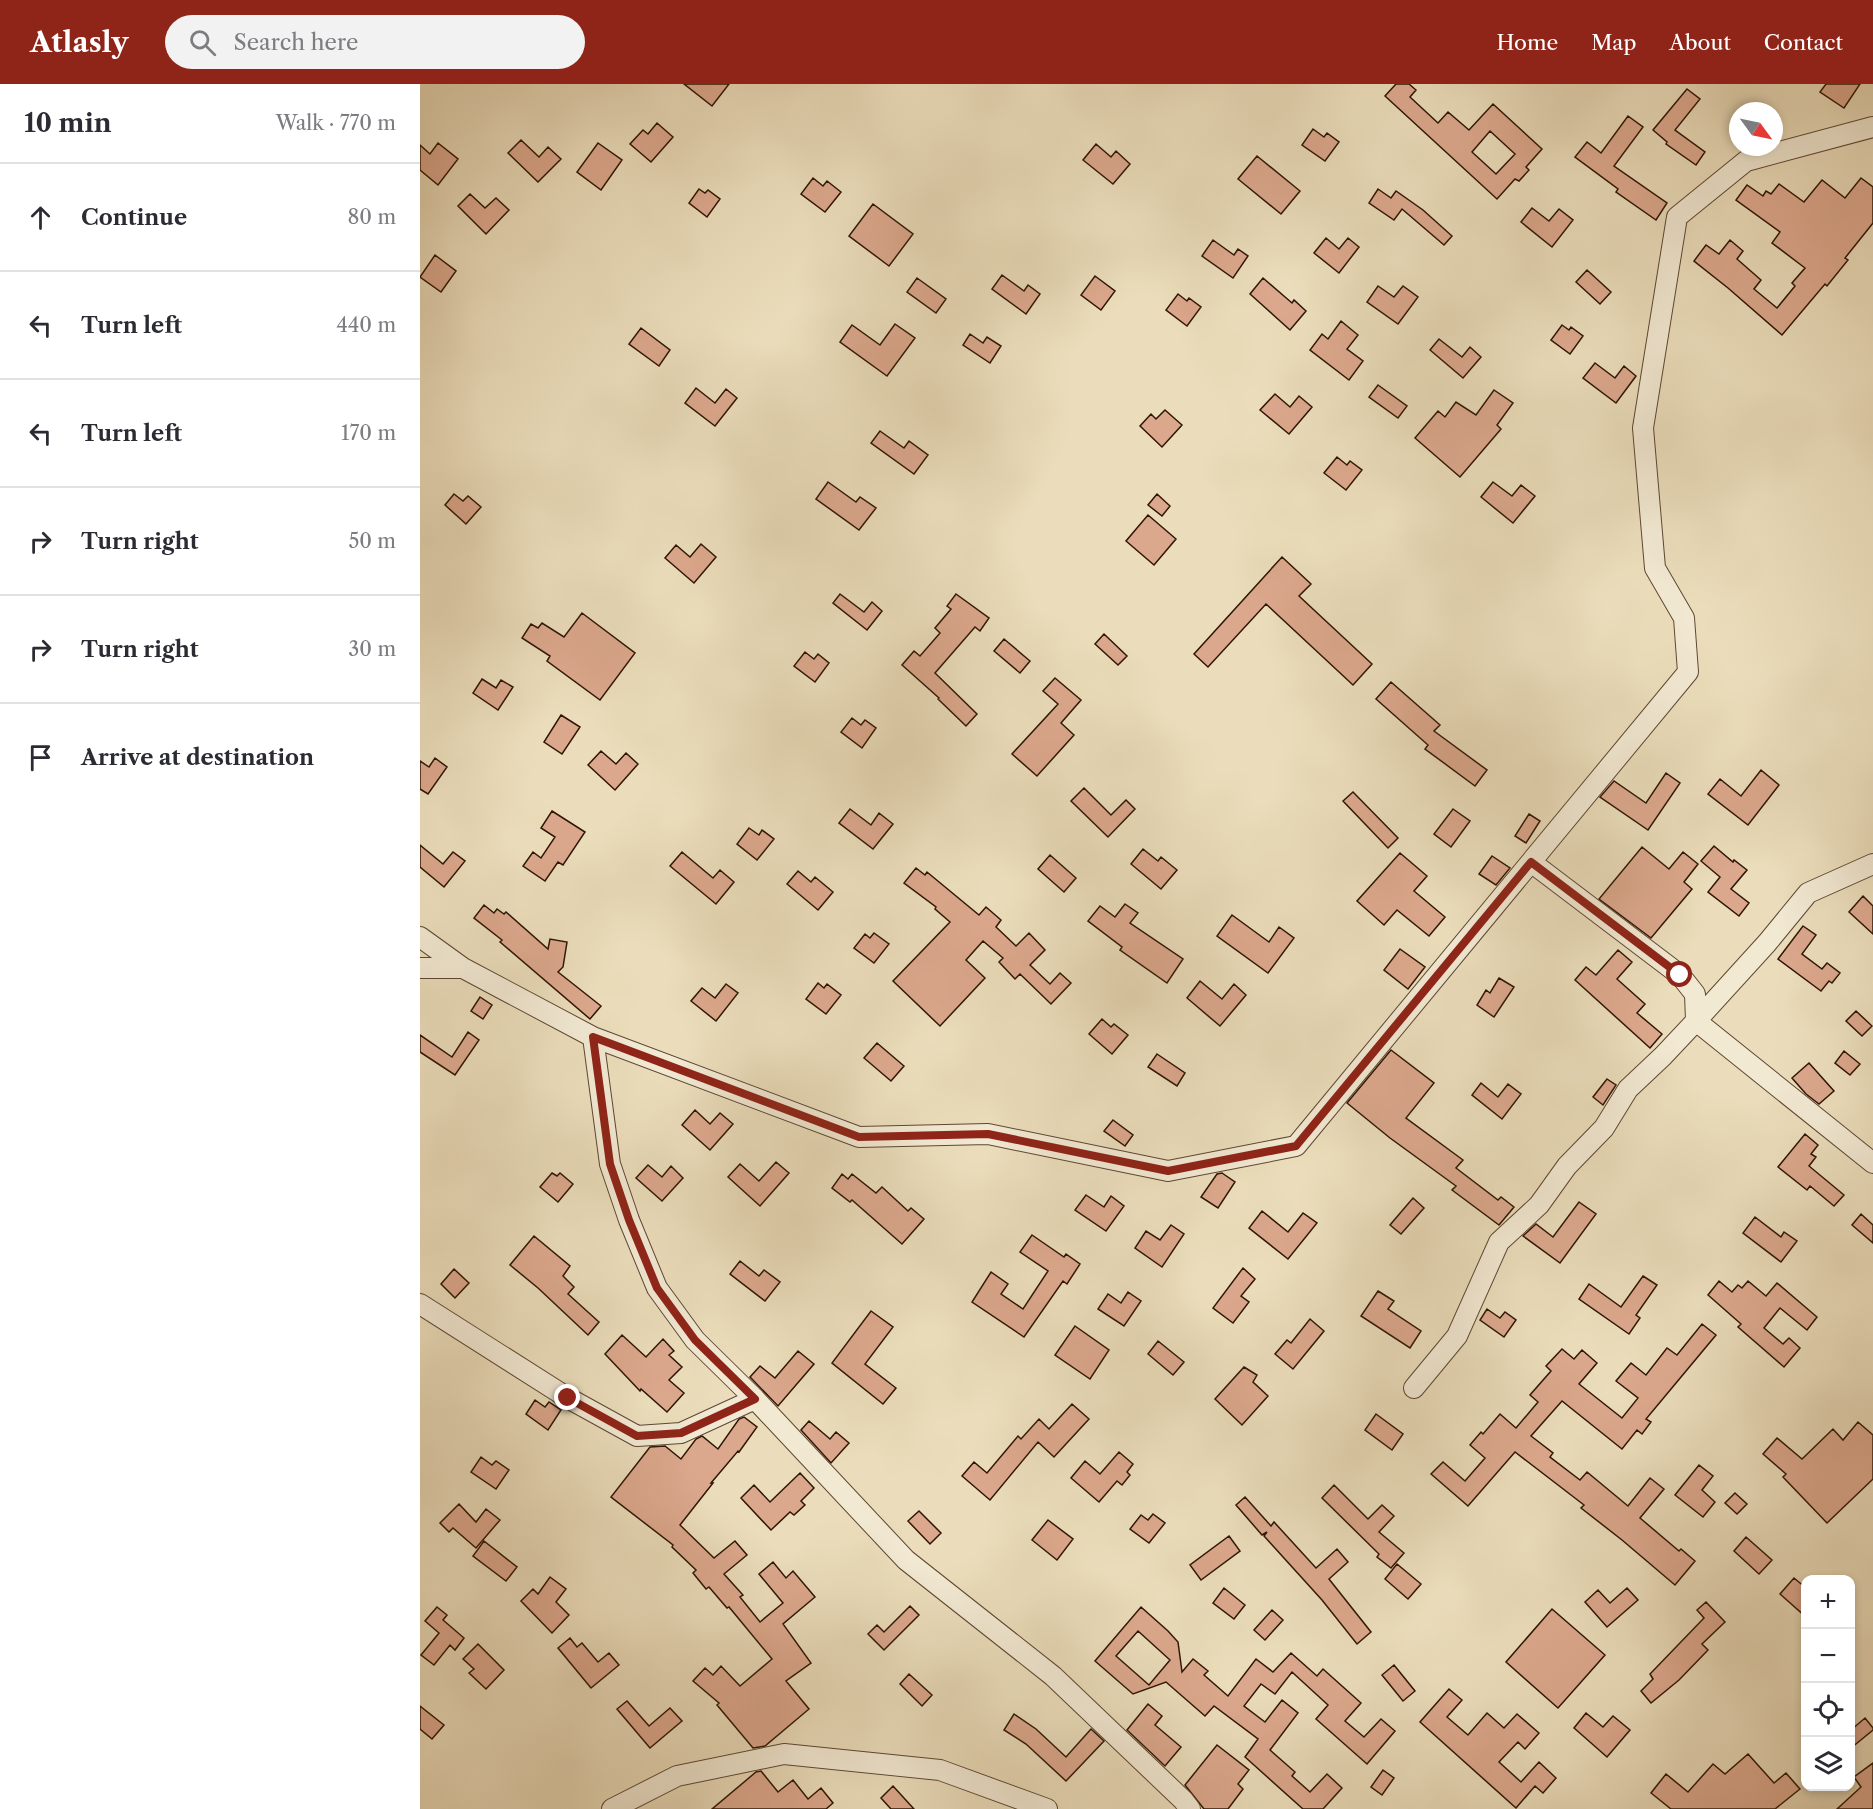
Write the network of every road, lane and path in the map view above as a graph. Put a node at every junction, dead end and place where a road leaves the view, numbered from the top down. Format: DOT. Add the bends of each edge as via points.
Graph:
graph roads {
  1 [pos="1873,127"];
  2 [pos="1531,862"];
  3 [pos="1873,864"];
  4 [pos="420,937"];
  5 [pos="420,968"];
  6 [pos="463,968"];
  7 [pos="1696,1022"];
  8 [pos="593,1037"];
  9 [pos="1873,1163"];
  10 [pos="420,1304"];
  11 [pos="1414,1388"];
  12 [pos="755,1399"];
  13 [pos="624,1807"];
  14 [pos="1047,1809"];
  15 [pos="1190,1809"];
  1 -- 2 [label="street" via="1746,161 1677,217 1642,428 1655,568 1684,618 1688,672"];
  2 -- 7 [label="street" via="1680,975 1695,994"];
  2 -- 8 [label="street" via="1296,1146 1191,1167 1168,1171 988,1134 859,1137"];
  3 -- 7 [label="street" via="1808,893"];
  4 -- 6 [label="street"];
  5 -- 6 [label="street"];
  6 -- 8 [label="street"];
  7 -- 9 [label="street"];
  7 -- 11 [label="street" via="1628,1089 1604,1128 1539,1205 1499,1242 1457,1336"];
  8 -- 12 [label="street" via="610,1164 657,1288 695,1340"];
  10 -- 12 [label="street" via="568,1398 637,1436 681,1433"];
  12 -- 15 [label="street" via="906,1560 1053,1676"];
  13 -- 14 [label="street" via="677,1776 784,1754 940,1770"];
}
